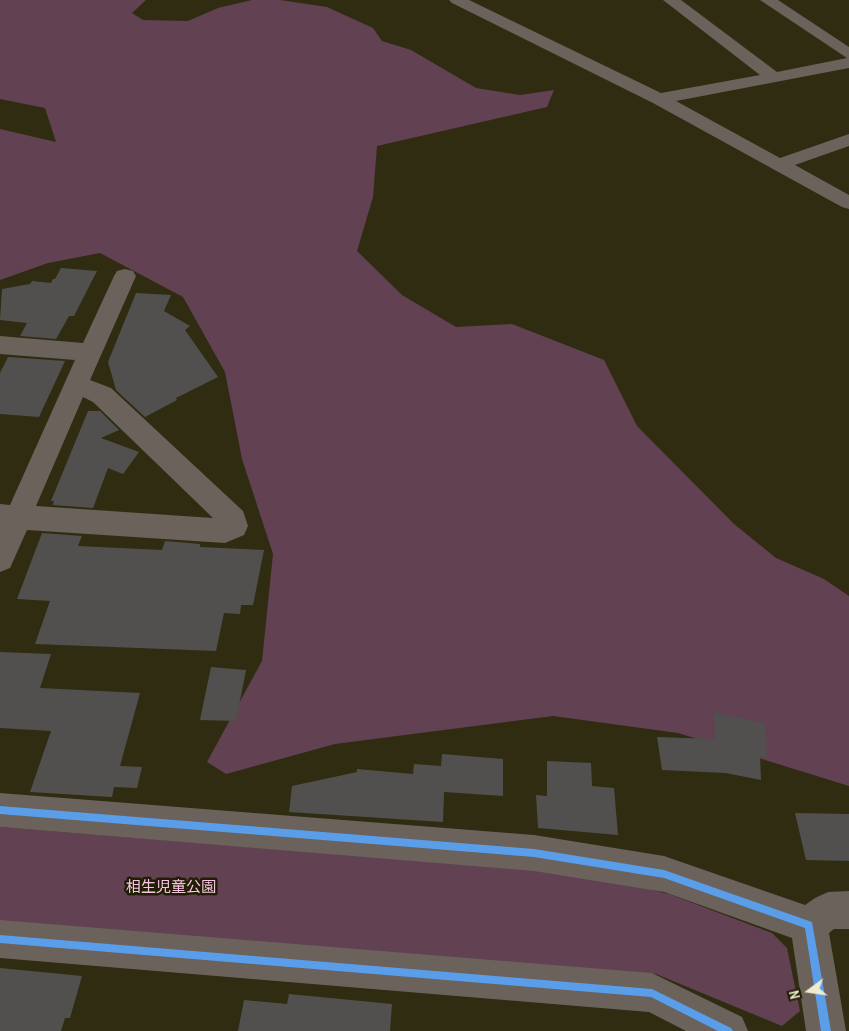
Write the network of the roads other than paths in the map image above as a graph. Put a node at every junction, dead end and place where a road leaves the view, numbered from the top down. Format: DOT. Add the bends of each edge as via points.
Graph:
graph roads {
  1 [pos="457,0"];
  2 [pos="671,0"];
  3 [pos="768,0"];
  4 [pos="849,54"];
  5 [pos="849,64"];
  6 [pos="775,78"];
  7 [pos="658,99"];
  8 [pos="849,140"];
  9 [pos="780,164"];
  10 [pos="849,203"];
  11 [pos="125,276"];
  12 [pos="0,345"];
  13 [pos="90,352"];
  14 [pos="75,386"];
  15 [pos="9,517"];
  16 [pos="0,559"];
  17 [pos="0,810"];
  18 [pos="849,910"];
  19 [pos="809,924"];
  20 [pos="0,939"];
  21 [pos="728,1031"];
  22 [pos="826,1031"];
  1 -- 7 [label="street"];
  2 -- 6 [label="street"];
  3 -- 4 [label="street"];
  5 -- 6 [label="street"];
  6 -- 7 [label="street"];
  7 -- 9 [label="street"];
  8 -- 9 [label="street"];
  9 -- 10 [label="street"];
  11 -- 13 [label="street"];
  12 -- 13 [label="street"];
  13 -- 14 [label="street"];
  14 -- 15 [label="street"];
  14 -- 15 [label="street" via="102,395 233,519 234,526 225,531"];
  15 -- 16 [label="street"];
  17 -- 19 [label="street" via="534,853 664,874"];
  18 -- 19 [label="street" via="828,911"];
  19 -- 22 [label="street"];
  20 -- 21 [label="street" via="652,993"];
}
